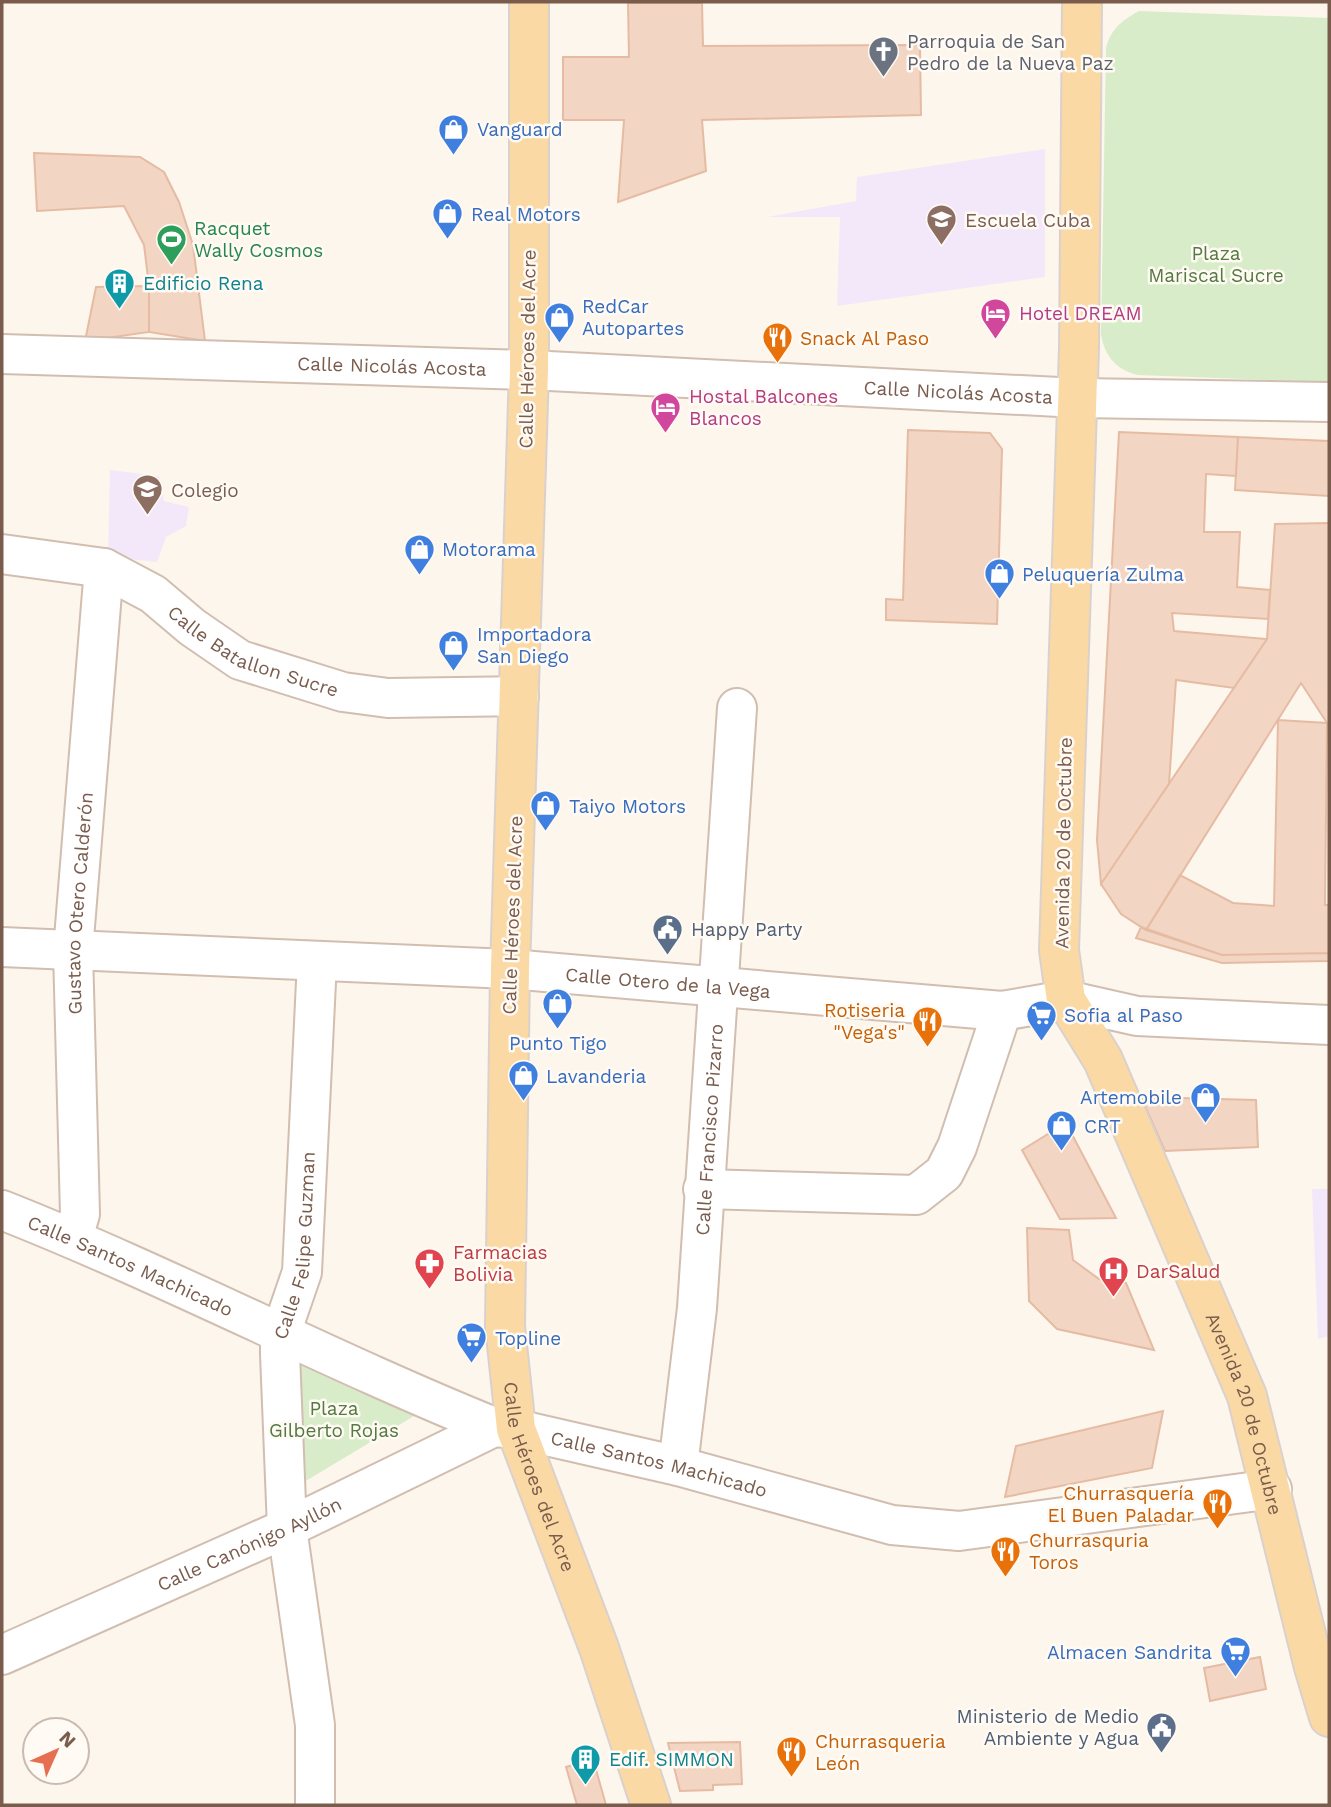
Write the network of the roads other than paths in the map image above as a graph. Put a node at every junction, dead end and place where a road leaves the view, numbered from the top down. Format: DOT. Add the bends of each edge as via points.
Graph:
graph roads {
  1 [pos="529,2"];
  2 [pos="1082,2"];
  3 [pos="2,354"];
  4 [pos="529,370"];
  5 [pos="1077,398"];
  6 [pos="1329,402"];
  7 [pos="2,554"];
  8 [pos="104,568"];
  9 [pos="519,696"];
  10 [pos="737,708"];
  11 [pos="2,947"];
  12 [pos="73,951"];
  13 [pos="317,961"];
  14 [pos="510,969"];
  15 [pos="719,985"];
  16 [pos="1066,1000"];
  17 [pos="1002,1011"];
  18 [pos="1329,1025"];
  19 [pos="703,1189"];
  20 [pos="2,1210"];
  21 [pos="73,1238"];
  22 [pos="281,1336"];
  23 [pos="505,1428"];
  24 [pos="678,1466"];
  25 [pos="1272,1489"];
  26 [pos="287,1528"];
  27 [pos="2,1655"];
  28 [pos="1329,1717"];
  29 [pos="315,1805"];
  30 [pos="651,1805"];
  1 -- 4 [label="main road, Calle Héroes del Acre"];
  2 -- 5 [label="main road, Avenida 20 de Octubre"];
  3 -- 4 [label="street, Calle Nicolás Acosta"];
  4 -- 5 [label="street, Calle Nicolás Acosta"];
  4 -- 9 [label="main road, Calle Héroes del Acre"];
  5 -- 6 [label="street, Calle Nicolás Acosta"];
  5 -- 16 [label="main road, Avenida 20 de Octubre" via="1059,950"];
  7 -- 8 [label="street, Calle Batallon Sucre"];
  8 -- 9 [label="street, Calle Batallon Sucre" via="153,594 240,660 343,692 388,698"];
  8 -- 12 [label="street, Gustavo Otero Calderón"];
  9 -- 14 [label="main road, Calle Héroes del Acre"];
  10 -- 15 [label="street, Calle Francisco Pizarro"];
  11 -- 12 [label="street, Calle Otero de la Vega"];
  12 -- 13 [label="street, Calle Otero de la Vega"];
  12 -- 21 [label="street, Gustavo Otero Calderón" via="80,1214"];
  13 -- 14 [label="street, Calle Otero de la Vega"];
  13 -- 22 [label="street, Calle Felipe Guzman" via="302,1272"];
  14 -- 15 [label="street, Calle Otero de la Vega"];
  14 -- 23 [label="main road, Calle Héroes del Acre"];
  15 -- 17 [label="street, Calle Otero de la Vega"];
  15 -- 19 [label="street, Calle Francisco Pizarro"];
  16 -- 17 [label="street, Calle Otero de la Vega"];
  16 -- 18 [label="street, Calle Otero de la Vega" via="1137,1016"];
  16 -- 25 [label="main road, Avenida 20 de Octubre" via="1103,1060 1247,1396"];
  17 -- 19 [label="street" via="957,1147 944,1173 916,1195"];
  19 -- 24 [label="street, Calle Francisco Pizarro" via="697,1308"];
  20 -- 21 [label="street, Calle Santos Machicado"];
  21 -- 22 [label="street, Calle Santos Machicado"];
  22 -- 23 [label="street, Calle Santos Machicado"];
  22 -- 26 [label="street, Calle Felipe Guzman"];
  23 -- 24 [label="street, Calle Santos Machicado"];
  23 -- 26 [label="street, Calle Canónigo Ayllón"];
  23 -- 30 [label="main road, Calle Héroes del Acre" via="599,1648"];
  24 -- 25 [label="street, Calle Santos Machicado" via="892,1525 959,1531"];
  25 -- 28 [label="main road, Avenida 20 de Octubre"];
  26 -- 27 [label="street, Calle Canónigo Ayllón"];
  26 -- 29 [label="street, Calle Felipe Guzman" via="316,1725"];
}
